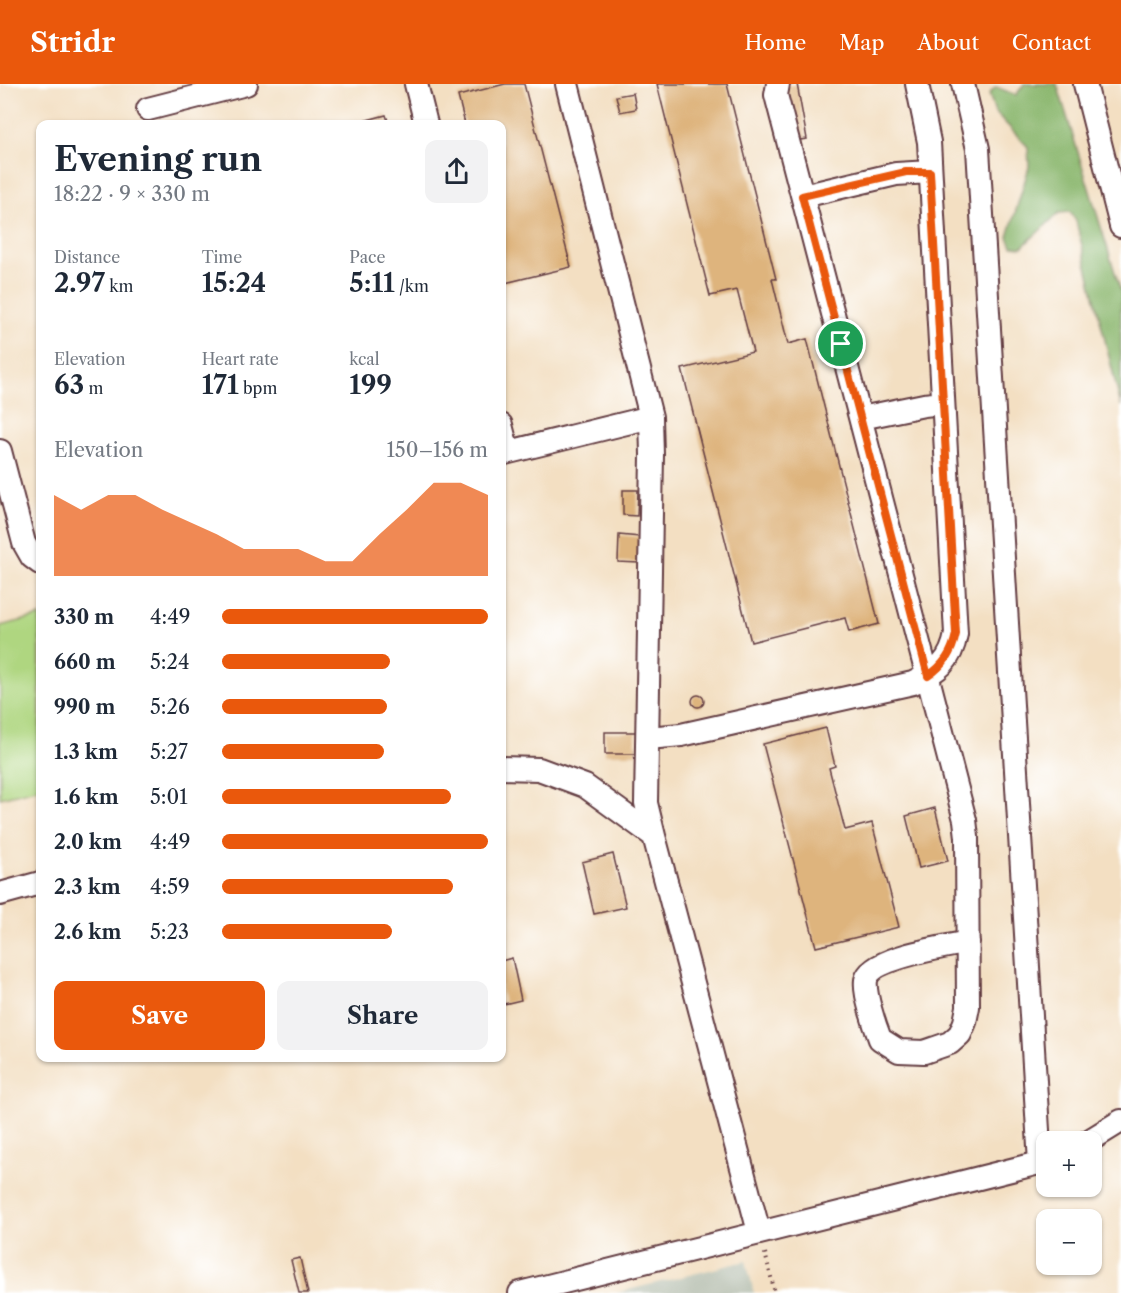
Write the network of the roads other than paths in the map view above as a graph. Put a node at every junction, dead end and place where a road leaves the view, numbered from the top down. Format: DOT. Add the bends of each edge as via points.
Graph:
graph roads {
  1 [pos="246,84"];
  2 [pos="416,84"];
  3 [pos="567,84"];
  4 [pos="778,84"];
  5 [pos="917,84"];
  6 [pos="963,84"];
  7 [pos="1085,84"];
  8 [pos="148,109"];
  9 [pos="425,120"];
  10 [pos="930,172"];
  11 [pos="802,196"];
  12 [pos="1121,226"];
  13 [pos="943,403"];
  14 [pos="651,417"];
  15 [pos="861,418"];
  16 [pos="0,451"];
  17 [pos="506,453"];
  18 [pos="36,560"];
  19 [pos="928,676"];
  20 [pos="648,738"];
  21 [pos="506,768"];
  22 [pos="654,836"];
  23 [pos="36,884"];
  24 [pos="0,894"];
  25 [pos="968,942"];
  26 [pos="1121,1121"];
  27 [pos="1042,1131"];
  28 [pos="1102,1133"];
  29 [pos="1036,1164"];
  30 [pos="759,1232"];
  31 [pos="520,1293"];
  1 -- 8 [label="lane"];
  2 -- 9 [label="lane"];
  3 -- 14 [label="lane"];
  4 -- 11 [label="lane" via="776,95"];
  5 -- 10 [label="lane" via="929,142"];
  6 -- 27 [label="lane" via="978,148"];
  7 -- 12 [label="lane"];
  10 -- 11 [label="lane" via="896,174"];
  10 -- 13 [label="lane"];
  11 -- 15 [label="lane"];
  13 -- 15 [label="lane"];
  13 -- 19 [label="lane" via="956,634 947,659"];
  14 -- 17 [label="lane"];
  14 -- 20 [label="lane"];
  15 -- 19 [label="lane"];
  16 -- 18 [label="lane" via="24,543"];
  19 -- 20 [label="lane" via="913,683 681,735"];
  19 -- 25 [label="lane" via="965,820"];
  20 -- 22 [label="lane" via="646,803"];
  21 -- 22 [label="lane" via="539,769 585,786"];
  22 -- 30 [label="lane"];
  23 -- 24 [label="lane"];
  25 -- 25 [label="lane" via="890,960 871,971 866,980 867,992 880,1039 899,1051 914,1053 940,1048 960,1034 968,1007"];
  26 -- 28 [label="lane"];
  29 -- 30 [label="lane"];
  30 -- 31 [label="lane"];
}
